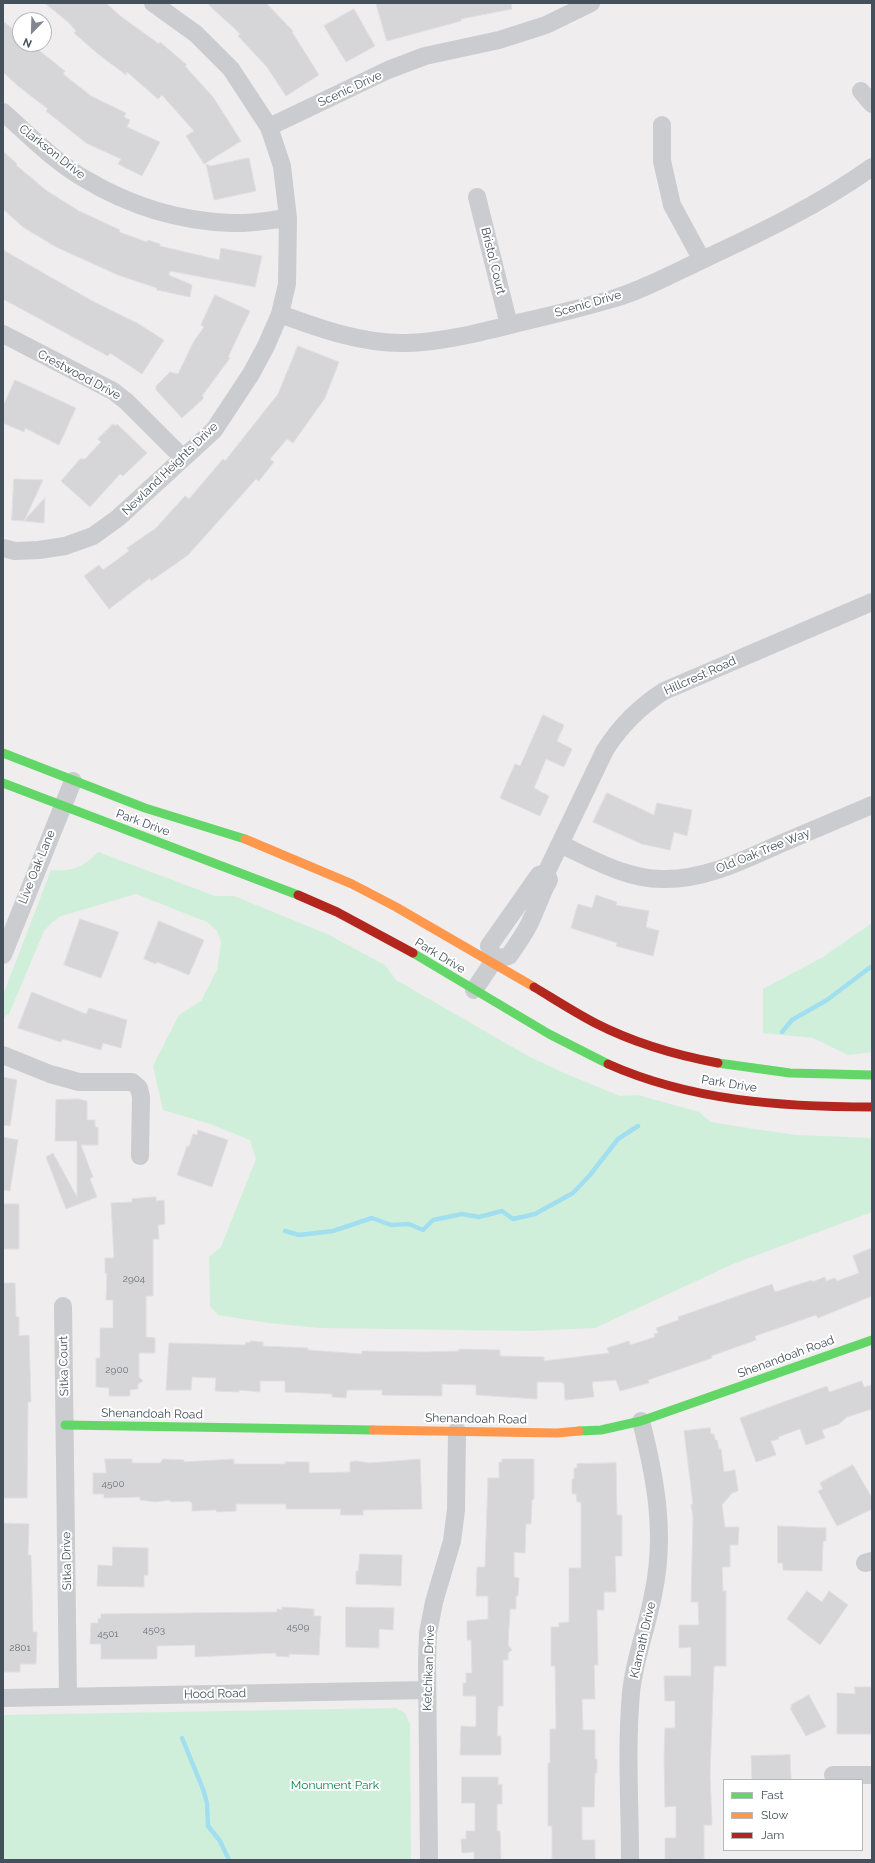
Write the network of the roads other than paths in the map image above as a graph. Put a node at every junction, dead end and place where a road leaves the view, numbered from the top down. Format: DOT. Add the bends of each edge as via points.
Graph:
graph roads {
  1 [pos="153,3"];
  2 [pos="591,3"];
  3 [pos="3,112"];
  4 [pos="662,125"];
  5 [pos="269,127"];
  6 [pos="872,167"];
  7 [pos="477,197"];
  8 [pos="288,218"];
  9 [pos="702,260"];
  10 [pos="280,314"];
  11 [pos="509,325"];
  12 [pos="3,334"];
  13 [pos="184,458"];
  14 [pos="3,548"];
  15 [pos="872,602"];
  16 [pos="3,753"];
  17 [pos="73,781"];
  18 [pos="3,783"];
  19 [pos="872,805"];
  20 [pos="63,806"];
  21 [pos="560,844"];
  22 [pos="546,873"];
  23 [pos="518,902"];
  24 [pos="535,912"];
  25 [pos="3,955"];
  26 [pos="493,962"];
  27 [pos="474,990"];
  28 [pos="3,1055"];
  29 [pos="872,1075"];
  30 [pos="872,1107"];
  31 [pos="140,1156"];
  32 [pos="63,1306"];
  33 [pos="872,1340"];
  34 [pos="641,1421"];
  35 [pos="65,1425"];
  36 [pos="457,1431"];
  37 [pos="427,1690"];
  38 [pos="68,1697"];
  39 [pos="3,1698"];
  40 [pos="833,1775"];
  41 [pos="872,1775"];
  42 [pos="429,1860"];
  43 [pos="630,1860"];
  1 -- 5 [label="street, Newland Heights Drive" via="196,34 231,69"];
  2 -- 5 [label="street, Scenic Drive" via="546,25 499,40 425,56 388,70"];
  3 -- 8 [label="street, Clarkson Drive" via="52,156 84,179 121,198 155,211 194,221 233,224"];
  4 -- 9 [label="street" via="662,161 672,205"];
  5 -- 8 [label="street, Newland Heights Drive" via="282,166"];
  6 -- 9 [label="street, Scenic Drive" via="842,188 746,241"];
  7 -- 11 [label="street, Bristol Court"];
  8 -- 10 [label="street, Newland Heights Drive" via="287,284"];
  9 -- 11 [label="street, Scenic Drive" via="658,282 612,299"];
  10 -- 11 [label="street, Scenic Drive" via="322,329 373,341 406,343 446,339"];
  10 -- 13 [label="street, Newland Heights Drive" via="251,374 214,430"];
  12 -- 13 [label="street, Crestwood Drive" via="113,391"];
  13 -- 14 [label="street, Newland Heights Drive" via="118,518 93,536 65,546 39,550 15,551"];
  15 -- 21 [label="street, Hillcrest Road" via="664,690 647,702 631,716 605,750"];
  16 -- 17 [label="street, Park Drive"];
  17 -- 20 [label="street, Live Oak Lane"];
  17 -- 26 [label="street, Park Drive" via="145,808 235,835 314,866 396,907"];
  18 -- 20 [label="street, Park Drive"];
  19 -- 21 [label="street, Old Oak Tree Way" via="722,869 682,877 662,879 629,873 607,866"];
  20 -- 25 [label="street, Live Oak Lane"];
  20 -- 27 [label="street, Park Drive" via="301,896 380,934"];
  21 -- 22 [label="street, Hillcrest Road"];
  22 -- 23 [label="street, Hillcrest Road" via="539,875"];
  22 -- 24 [label="street, Hillcrest Road" via="549,880"];
  23 -- 24 [label="street"];
  23 -- 26 [label="street, Hillcrest Road" via="489,946"];
  24 -- 26 [label="street, Hillcrest Road" via="509,956"];
  26 -- 27 [label="street"];
  26 -- 29 [label="street, Park Drive" via="595,1023 635,1041 686,1057 790,1073"];
  27 -- 30 [label="street, Park Drive" via="581,1051 624,1071 679,1088 788,1105"];
  28 -- 31 [label="street" via="50,1074 79,1082 132,1082 138,1088 141,1097"];
  32 -- 35 [label="street, Sitka Court"];
  33 -- 34 [label="street, Shenandoah Road"];
  34 -- 36 [label="street, Shenandoah Road" via="601,1430 557,1433"];
  34 -- 43 [label="street, Klamath Drive" via="660,1518 654,1594 631,1692"];
  35 -- 36 [label="street, Shenandoah Road"];
  35 -- 38 [label="street, Sitka Drive"];
  36 -- 37 [label="street, Ketchikan Drive" via="456,1510 452,1541 434,1602 428,1633"];
  37 -- 38 [label="street, Hood Road"];
  37 -- 42 [label="street, Ketchikan Drive"];
  38 -- 39 [label="street, Hood Road"];
  40 -- 41 [label="street"];
}
